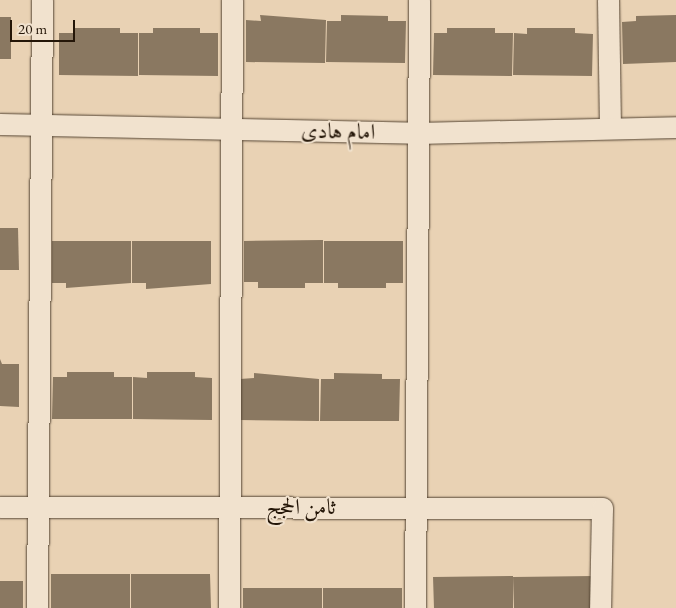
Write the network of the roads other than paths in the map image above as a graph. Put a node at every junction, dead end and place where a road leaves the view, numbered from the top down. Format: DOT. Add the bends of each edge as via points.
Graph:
graph roads {
  1 [pos="42,0"];
  2 [pos="232,0"];
  3 [pos="419,0"];
  4 [pos="608,0"];
  5 [pos="0,124"];
  6 [pos="38,125"];
  7 [pos="676,127"];
  8 [pos="610,128"];
  9 [pos="230,129"];
  10 [pos="417,133"];
  11 [pos="0,507"];
  12 [pos="38,507"];
  13 [pos="226,507"];
  14 [pos="415,508"];
  15 [pos="37,608"];
  16 [pos="229,608"];
  17 [pos="415,608"];
  18 [pos="600,608"];
  1 -- 6 [label="street"];
  2 -- 9 [label="street"];
  3 -- 10 [label="street"];
  4 -- 8 [label="street"];
  5 -- 6 [label="street, امام هادی"];
  6 -- 9 [label="street, امام هادی"];
  6 -- 12 [label="street"];
  7 -- 8 [label="street, امام هادی"];
  8 -- 10 [label="street, امام هادی"];
  9 -- 10 [label="street, امام هادی"];
  9 -- 13 [label="street"];
  10 -- 14 [label="street"];
  11 -- 12 [label="street, ثامن الحجج"];
  12 -- 13 [label="street, ثامن الحجج"];
  12 -- 15 [label="street"];
  13 -- 14 [label="street, ثامن الحجج"];
  13 -- 16 [label="street"];
  14 -- 17 [label="street"];
  14 -- 18 [label="street, ثامن الحجج" via="602,508"];
}
